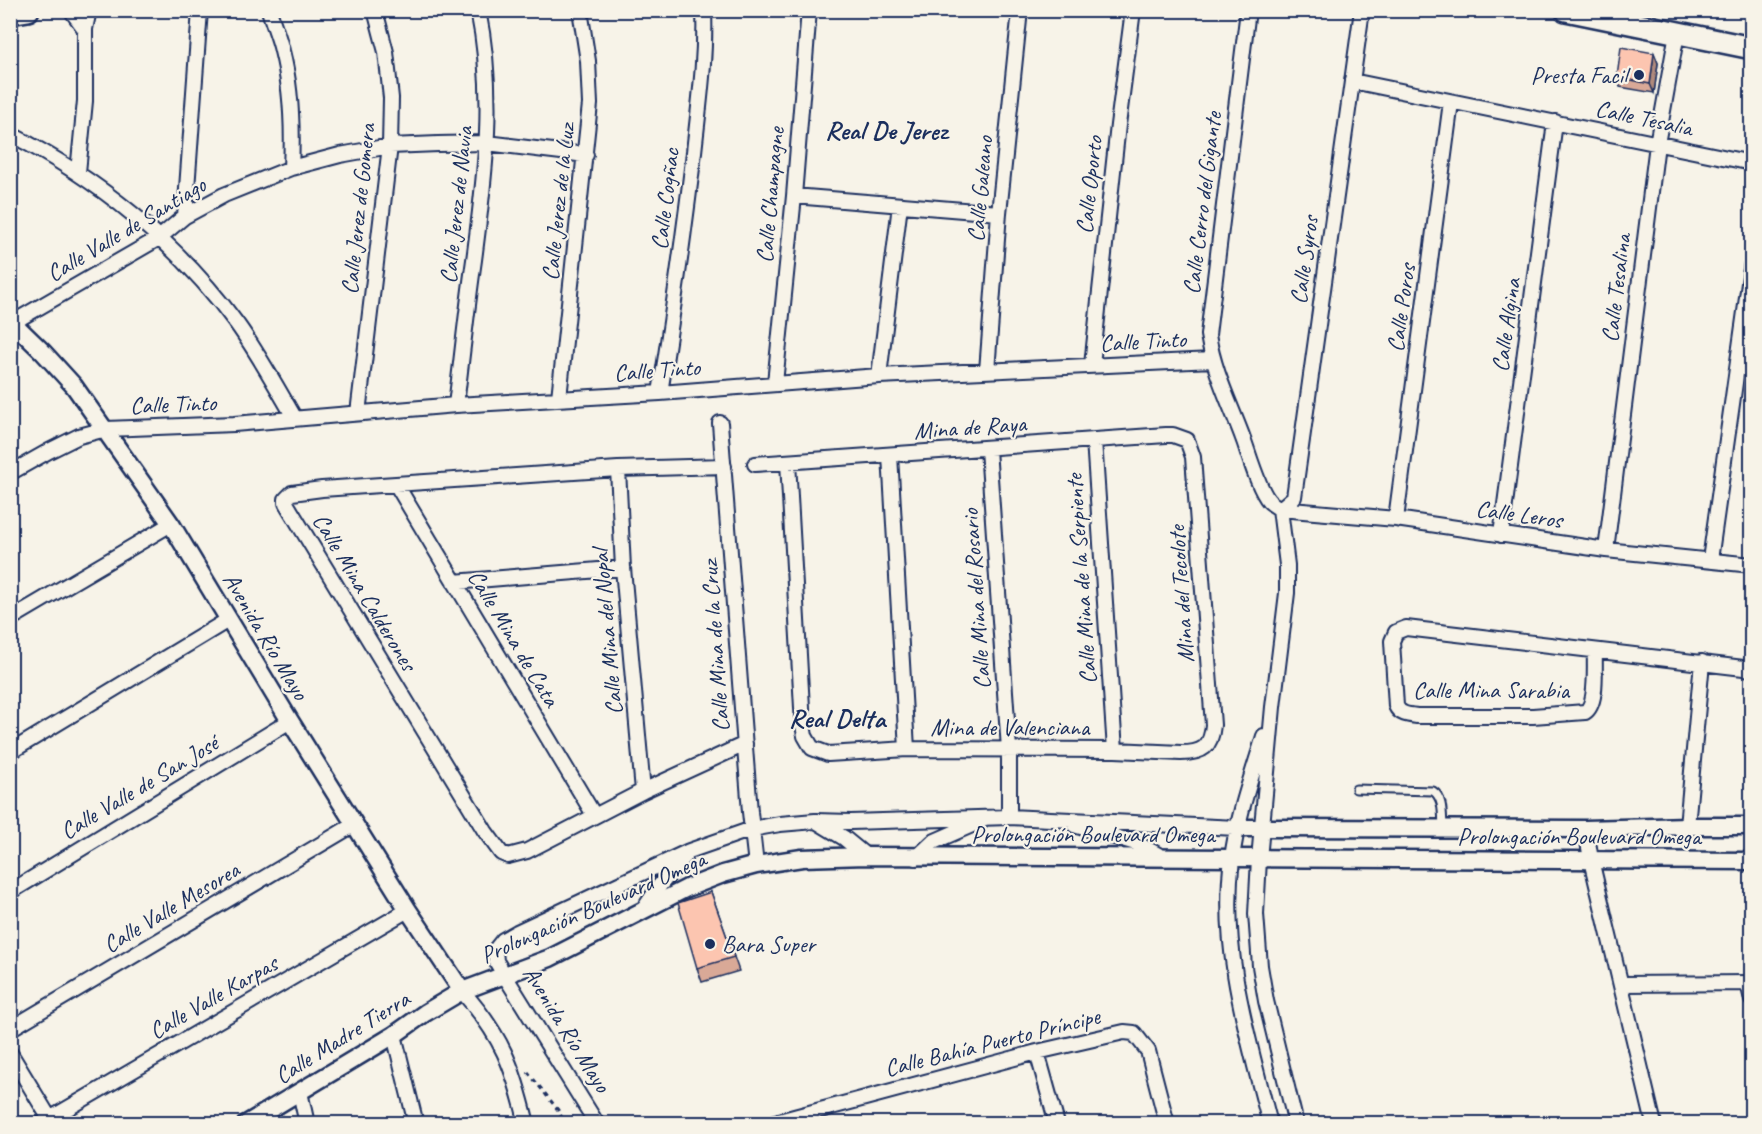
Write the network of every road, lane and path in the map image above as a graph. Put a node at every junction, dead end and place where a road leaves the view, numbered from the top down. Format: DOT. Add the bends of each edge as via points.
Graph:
graph roads {
  1 [pos="28,10"];
  2 [pos="71,10"];
  3 [pos="89,10"];
  4 [pos="200,10"];
  5 [pos="269,10"];
  6 [pos="375,10"];
  7 [pos="478,10"];
  8 [pos="580,10"];
  9 [pos="704,10"];
  10 [pos="808,10"];
  11 [pos="1020,10"];
  12 [pos="1133,10"];
  13 [pos="1248,10"];
  14 [pos="1362,10"];
  15 [pos="1566,10"];
  16 [pos="10,13"];
  17 [pos="85,29"];
  18 [pos="1677,33"];
  19 [pos="1752,48"];
  20 [pos="1352,81"];
  21 [pos="1451,102"];
  22 [pos="1555,122"];
  23 [pos="10,134"];
  24 [pos="487,143"];
  25 [pos="1657,144"];
  26 [pos="390,146"];
  27 [pos="586,155"];
  28 [pos="1752,163"];
  29 [pos="291,168"];
  30 [pos="78,172"];
  31 [pos="794,195"];
  32 [pos="900,205"];
  33 [pos="999,213"];
  34 [pos="185,216"];
  35 [pos="159,238"];
  36 [pos="1752,262"];
  37 [pos="11,322"];
  38 [pos="1212,360"];
  39 [pos="1092,365"];
  40 [pos="987,371"];
  41 [pos="879,375"];
  42 [pos="775,383"];
  43 [pos="660,393"];
  44 [pos="559,398"];
  45 [pos="456,405"];
  46 [pos="358,413"];
  47 [pos="294,417"];
  48 [pos="720,423"];
  49 [pos="106,429"];
  50 [pos="1094,440"];
  51 [pos="1187,440"];
  52 [pos="988,449"];
  53 [pos="890,455"];
  54 [pos="788,462"];
  55 [pos="755,464"];
  56 [pos="724,466"];
  57 [pos="618,469"];
  58 [pos="10,473"];
  59 [pos="396,484"];
  60 [pos="1280,509"];
  61 [pos="1396,519"];
  62 [pos="171,524"];
  63 [pos="1501,535"];
  64 [pos="1606,550"];
  65 [pos="1710,560"];
  66 [pos="1752,565"];
  67 [pos="623,568"];
  68 [pos="454,582"];
  69 [pos="10,619"];
  70 [pos="228,620"];
  71 [pos="1595,651"];
  72 [pos="1702,662"];
  73 [pos="1752,669"];
  74 [pos="1273,707"];
  75 [pos="290,721"];
  76 [pos="745,744"];
  77 [pos="1208,746"];
  78 [pos="907,749"];
  79 [pos="1009,749"];
  80 [pos="1115,750"];
  81 [pos="10,752"];
  82 [pos="1356,789"];
  83 [pos="643,791"];
  84 [pos="594,815"];
  85 [pos="990,818"];
  86 [pos="1009,818"];
  87 [pos="1058,819"];
  88 [pos="815,821"];
  89 [pos="355,824"];
  90 [pos="1687,825"];
  91 [pos="1752,826"];
  92 [pos="1262,827"];
  93 [pos="1237,828"];
  94 [pos="1443,828"];
  95 [pos="752,829"];
  96 [pos="1586,829"];
  97 [pos="689,851"];
  98 [pos="866,856"];
  99 [pos="1162,857"];
  100 [pos="916,858"];
  101 [pos="1232,859"];
  102 [pos="1259,859"];
  103 [pos="1592,860"];
  104 [pos="1752,861"];
  105 [pos="756,865"];
  106 [pos="10,892"];
  107 [pos="644,909"];
  108 [pos="408,910"];
  109 [pos="496,961"];
  110 [pos="505,976"];
  111 [pos="1750,983"];
  112 [pos="1622,984"];
  113 [pos="462,991"];
  114 [pos="1752,1000"];
  115 [pos="10,1029"];
  116 [pos="394,1035"];
  117 [pos="1037,1052"];
  118 [pos="10,1053"];
  119 [pos="507,1054"];
  120 [pos="300,1092"];
  121 [pos="48,1122"];
  122 [pos="246,1124"];
  123 [pos="307,1124"];
  124 [pos="416,1124"];
  125 [pos="527,1124"];
  126 [pos="565,1124"];
  127 [pos="597,1124"];
  128 [pos="768,1124"];
  129 [pos="1057,1124"];
  130 [pos="1167,1124"];
  131 [pos="1270,1124"];
  132 [pos="1296,1124"];
  133 [pos="1654,1124"];
  1 -- 16 [label="main road"];
  2 -- 17 [label="street"];
  3 -- 17 [label="street"];
  4 -- 34 [label="street"];
  5 -- 29 [label="street" via="290,92"];
  6 -- 26 [label="street, Calle Jerez de Gomera" via="386,51 391,98"];
  7 -- 24 [label="street, Calle Jerez de Navia" via="489,88"];
  8 -- 27 [label="street, Calle Jerez de la Luz" via="590,104"];
  9 -- 43 [label="street, Calle Cogñac" via="700,95"];
  10 -- 31 [label="street, Calle Champagne"];
  11 -- 33 [label="street, Calle Galeano"];
  12 -- 39 [label="street, Calle Oporto"];
  13 -- 38 [label="street, Calle Cerro del Gigante" via="1210,314"];
  14 -- 20 [label="street, Calle Syros"];
  15 -- 18 [label="main road"];
  17 -- 30 [label="street" via="85,101"];
  18 -- 19 [label="main road"];
  18 -- 25 [label="street, Calle Tesalina"];
  20 -- 21 [label="street, Calle Tesalia"];
  20 -- 60 [label="street, Calle Syros" via="1294,497"];
  21 -- 22 [label="street, Calle Tesalia"];
  21 -- 61 [label="street, Calle Poros"];
  22 -- 25 [label="street, Calle Tesalia"];
  22 -- 63 [label="street, Calle Algina"];
  23 -- 30 [label="street"];
  24 -- 26 [label="street, Calle Valle de Santiago"];
  24 -- 27 [label="street, Calle Valle de Santiago"];
  24 -- 45 [label="street, Calle Jerez de Navia"];
  25 -- 28 [label="street, Calle Tesalia"];
  25 -- 64 [label="street, Calle Tesalina"];
  26 -- 29 [label="street, Calle Valle de Santiago"];
  26 -- 46 [label="street, Calle Jerez de Gomera"];
  27 -- 44 [label="street, Calle Jerez de la Luz"];
  29 -- 34 [label="street, Calle Valle de Santiago" via="224,195"];
  30 -- 35 [label="street"];
  31 -- 32 [label="street"];
  31 -- 42 [label="street, Calle Champagne"];
  32 -- 33 [label="street"];
  32 -- 41 [label="street"];
  33 -- 40 [label="street, Calle Galeano"];
  34 -- 35 [label="street, Calle Valle de Santiago"];
  35 -- 37 [label="street, Calle Valle de Santiago"];
  35 -- 47 [label="street" via="237,324"];
  36 -- 65 [label="street"];
  37 -- 49 [label="street, Avenida Río Mayo" via="74,386"];
  38 -- 39 [label="street, Calle Tinto"];
  38 -- 60 [label="street, Calle Cerro del Gigante" via="1268,500"];
  39 -- 40 [label="street, Calle Tinto"];
  40 -- 41 [label="street, Calle Tinto"];
  41 -- 42 [label="street, Calle Tinto"];
  42 -- 43 [label="street, Calle Tinto"];
  43 -- 44 [label="street, Calle Tinto"];
  44 -- 45 [label="street, Calle Tinto"];
  45 -- 46 [label="street, Calle Tinto"];
  46 -- 47 [label="street, Calle Tinto"];
  47 -- 49 [label="street, Calle Tinto" via="234,424"];
  48 -- 56 [label="street, Calle Mina de la Cruz"];
  49 -- 58 [label="street, Calle Tinto" via="79,436"];
  49 -- 62 [label="street, Avenida Río Mayo"];
  50 -- 51 [label="street, Mina de Raya" via="1166,435"];
  50 -- 52 [label="street, Mina de Raya"];
  50 -- 80 [label="street, Calle Mina de la Serpiente"];
  51 -- 77 [label="street, Mina del Tecolote" via="1193,457 1213,725"];
  52 -- 53 [label="street, Mina de Raya"];
  52 -- 79 [label="street, Calle Mina del Rosario"];
  53 -- 54 [label="street, Mina de Raya"];
  53 -- 78 [label="street"];
  54 -- 55 [label="street, Mina de Raya"];
  54 -- 78 [label="street, Mina de Valenciana" via="805,736 812,748 828,754"];
  56 -- 57 [label="street, Calle Mina Calderones"];
  56 -- 76 [label="street, Calle Mina de la Cruz"];
  57 -- 59 [label="street, Calle Mina Calderones"];
  57 -- 67 [label="street, Calle Mina del Nopal"];
  59 -- 68 [label="street, Calle Mina de Cata"];
  59 -- 84 [label="street, Calle Mina Calderones" via="292,493 286,503 501,853 508,856 527,851"];
  60 -- 61 [label="street, Calle Leros"];
  60 -- 74 [label="street" via="1287,593"];
  61 -- 63 [label="street, Calle Leros"];
  62 -- 69 [label="street"];
  62 -- 70 [label="street, Avenida Río Mayo"];
  63 -- 64 [label="street, Calle Leros"];
  64 -- 65 [label="street, Calle Leros"];
  65 -- 66 [label="street, Calle Leros"];
  67 -- 68 [label="street"];
  67 -- 83 [label="street, Calle Mina del Nopal"];
  68 -- 84 [label="street, Calle Mina de Cata"];
  70 -- 75 [label="street, Avenida Río Mayo"];
  70 -- 81 [label="street"];
  71 -- 71 [label="street, Calle Mina Sarabia" via="1413,628 1400,630 1392,641 1396,706 1398,711 1418,716 1585,712 1593,699"];
  71 -- 72 [label="street, Calle Mina Sarabia"];
  72 -- 73 [label="street, Calle Mina Sarabia"];
  72 -- 90 [label="street"];
  74 -- 92 [label="street"];
  74 -- 93 [label="street"];
  75 -- 89 [label="street, Avenida Río Mayo"];
  75 -- 106 [label="street, Calle Valle de San José"];
  76 -- 83 [label="street, Calle Mina Calderones"];
  76 -- 95 [label="street, Calle Mina de la Cruz"];
  77 -- 80 [label="street, Mina de Valenciana" via="1191,753"];
  78 -- 79 [label="street, Mina de Valenciana"];
  79 -- 80 [label="street, Mina de Valenciana"];
  79 -- 86 [label="street, Calle Mina del Rosario"];
  82 -- 94 [label="lane" via="1433,791 1440,801"];
  83 -- 84 [label="street, Calle Mina Calderones"];
  85 -- 86 [label="street, Prolongación Boulevard Omega"];
  85 -- 88 [label="street, Prolongación Boulevard Omega"];
  85 -- 100 [label="street" via="933,842"];
  86 -- 87 [label="street, Prolongación Boulevard Omega"];
  87 -- 93 [label="street, Prolongación Boulevard Omega"];
  87 -- 99 [label="street" via="1137,843"];
  88 -- 95 [label="street, Prolongación Boulevard Omega"];
  88 -- 98 [label="street"];
  89 -- 108 [label="street, Avenida Río Mayo"];
  89 -- 115 [label="street, Calle Valle Mesorea"];
  90 -- 91 [label="street, Prolongación Boulevard Omega"];
  90 -- 96 [label="street, Prolongación Boulevard Omega"];
  92 -- 93 [label="street, Prolongación Boulevard Omega"];
  92 -- 94 [label="street, Prolongación Boulevard Omega"];
  92 -- 102 [label="street"];
  93 -- 101 [label="street"];
  94 -- 96 [label="street, Prolongación Boulevard Omega"];
  95 -- 97 [label="street, Prolongación Boulevard Omega"];
  95 -- 105 [label="street, Calle Mina de la Cruz"];
  96 -- 103 [label="street"];
  97 -- 107 [label="street"];
  97 -- 109 [label="street, Prolongación Boulevard Omega" via="517,932 498,944"];
  98 -- 100 [label="street, Prolongación Boulevard Omega"];
  98 -- 105 [label="street, Prolongación Boulevard Omega" via="802,858"];
  99 -- 100 [label="street, Prolongación Boulevard Omega"];
  99 -- 101 [label="street, Prolongación Boulevard Omega"];
  101 -- 102 [label="street, Prolongación Boulevard Omega"];
  101 -- 131 [label="street" via="1229,917 1233,968"];
  102 -- 103 [label="street, Prolongación Boulevard Omega"];
  102 -- 132 [label="street" via="1256,914 1260,966"];
  103 -- 104 [label="street, Prolongación Boulevard Omega"];
  103 -- 112 [label="street"];
  105 -- 107 [label="street, Prolongación Boulevard Omega" via="687,888"];
  107 -- 110 [label="street, Prolongación Boulevard Omega" via="550,958"];
  108 -- 113 [label="street, Avenida Río Mayo"];
  108 -- 121 [label="street, Calle Valle Karpas"];
  109 -- 110 [label="street, Avenida Río Mayo"];
  110 -- 113 [label="street, Prolongación Boulevard Omega"];
  110 -- 127 [label="street, Avenida Río Mayo"];
  111 -- 112 [label="street"];
  111 -- 114 [label="street"];
  112 -- 133 [label="street"];
  113 -- 116 [label="street, Calle Madre Tierra"];
  113 -- 119 [label="street"];
  116 -- 120 [label="street, Calle Madre Tierra"];
  116 -- 124 [label="street"];
  117 -- 128 [label="street, Calle Bahía Puerto Príncipe"];
  117 -- 129 [label="street"];
  117 -- 130 [label="street, Calle Bahía Puerto Príncipe" via="1113,1034 1134,1033 1148,1051"];
  118 -- 121 [label="street"];
  119 -- 125 [label="street"];
  119 -- 126 [label="path" via="542,1089"];
  120 -- 122 [label="street, Calle Madre Tierra"];
  120 -- 123 [label="street"];
}
